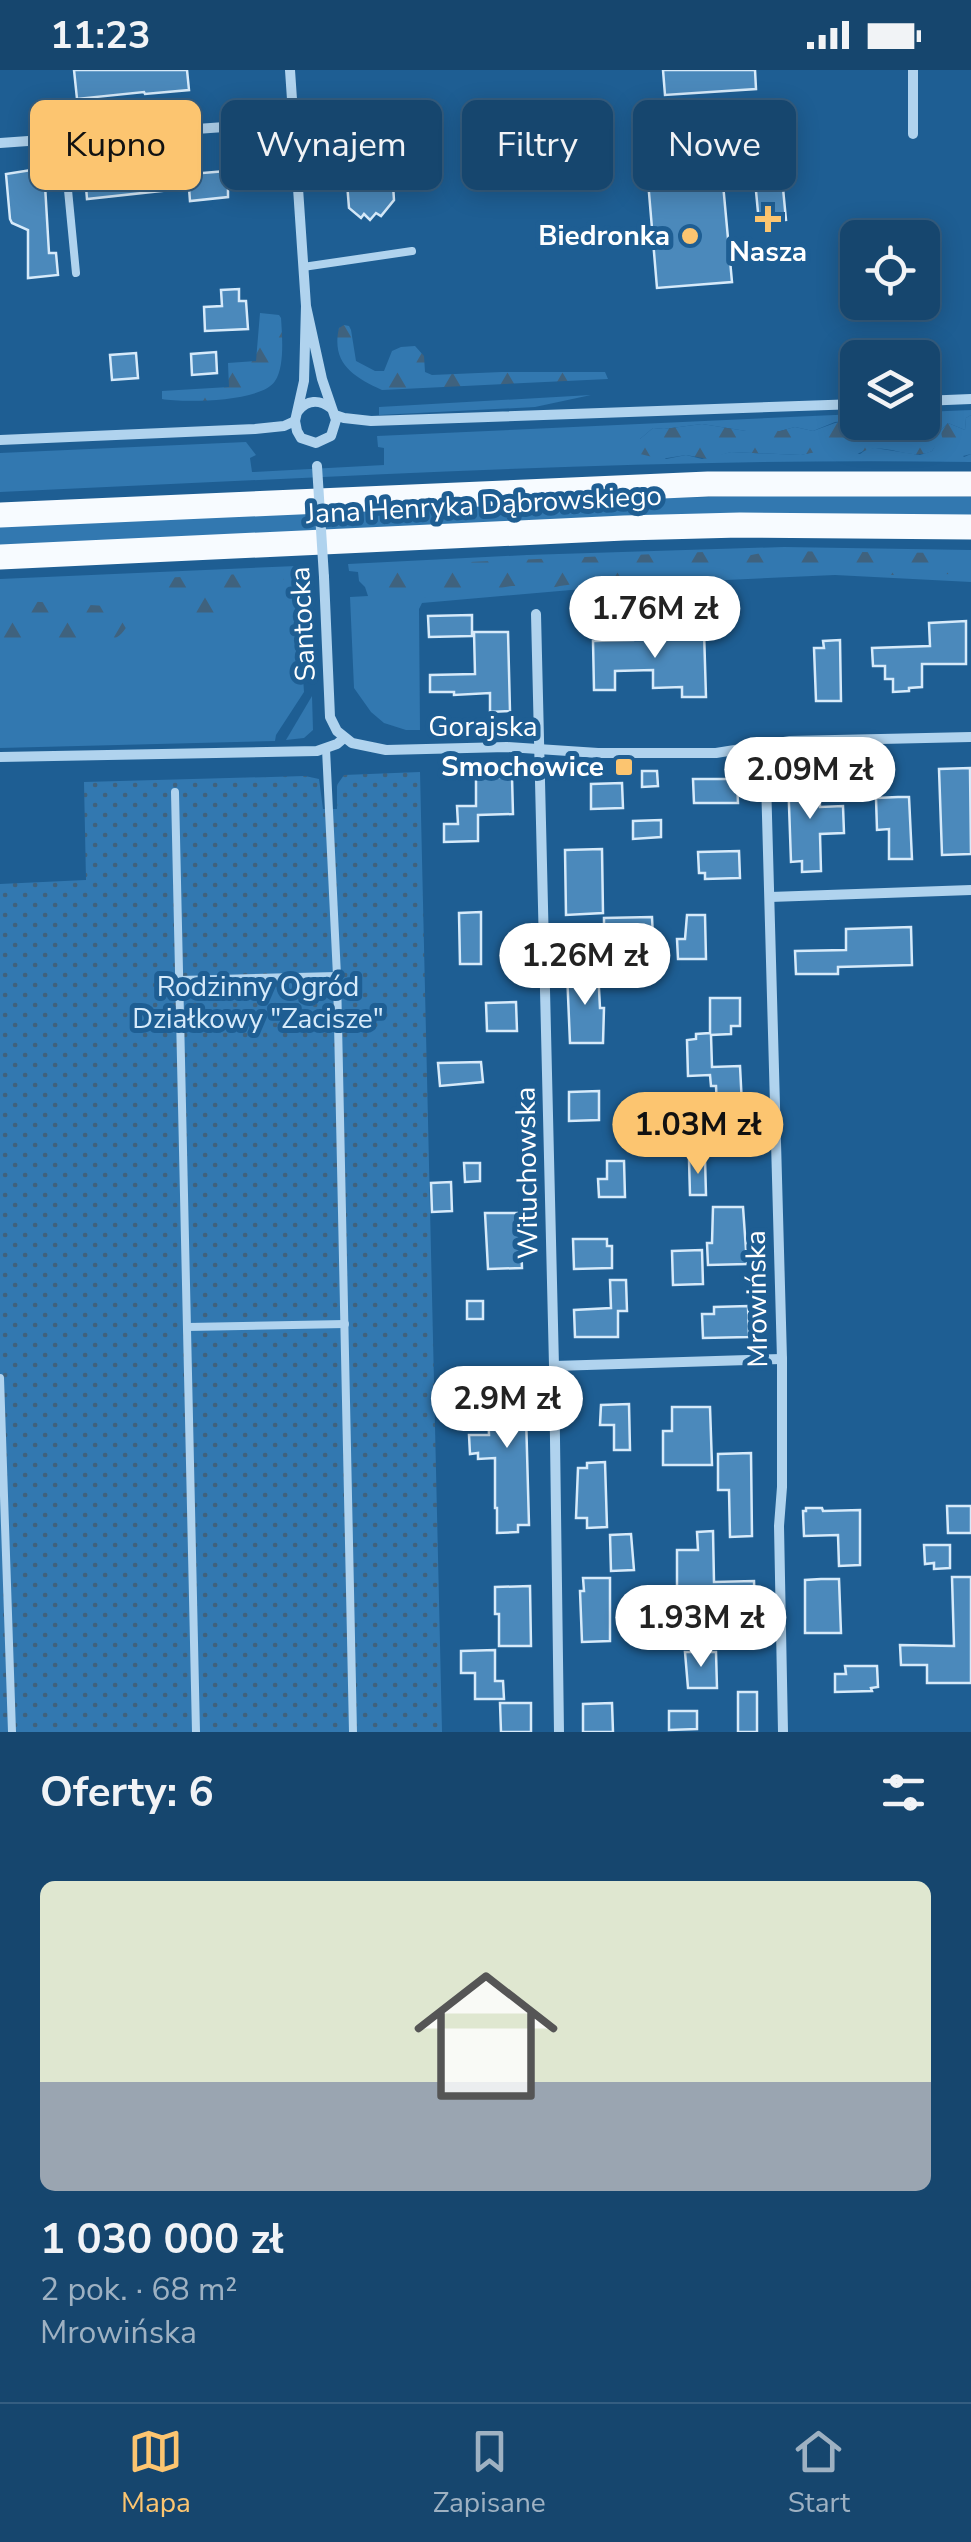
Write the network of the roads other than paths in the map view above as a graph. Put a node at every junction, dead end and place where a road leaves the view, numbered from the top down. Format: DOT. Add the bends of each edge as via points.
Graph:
graph roads {
  1 [pos="290,70"];
  2 [pos="913,70"];
  3 [pos="292,100"];
  4 [pos="912,134"];
  5 [pos="30,141"];
  6 [pos="0,143"];
  7 [pos="68,190"];
  8 [pos="298,190"];
  9 [pos="412,251"];
  10 [pos="303,267"];
  11 [pos="76,274"];
  12 [pos="306,306"];
  13 [pos="971,399"];
  14 [pos="940,400"];
  15 [pos="840,405"];
  16 [pos="333,412"];
  17 [pos="296,416"];
  18 [pos="0,440"];
  19 [pos="316,443"];
  20 [pos="971,484"];
  21 [pos="0,515"];
  22 [pos="971,528"];
  23 [pos="0,557"];
  24 [pos="536,614"];
  25 [pos="971,737"];
  26 [pos="344,738"];
  27 [pos="765,744"];
  28 [pos="326,749"];
  29 [pos="541,750"];
  30 [pos="0,757"];
  31 [pos="175,792"];
  32 [pos="971,890"];
  33 [pos="770,897"];
  34 [pos="337,976"];
  35 [pos="180,980"];
  36 [pos="345,1324"];
  37 [pos="187,1327"];
  38 [pos="782,1359"];
  39 [pos="554,1366"];
  40 [pos="0,1378"];
  41 [pos="1,1415"];
  42 [pos="3,1564"];
  43 [pos="11,1708"];
  44 [pos="0,1709"];
  45 [pos="12,1732"];
  46 [pos="196,1732"];
  47 [pos="353,1732"];
  48 [pos="559,1732"];
  49 [pos="783,1732"];
  1 -- 3 [label="street"];
  2 -- 4 [label="street"];
  5 -- 6 [label="street"];
  7 -- 11 [label="lane"];
  8 -- 10 [label="street"];
  9 -- 10 [label="lane"];
  10 -- 12 [label="street"];
  12 -- 16 [label="street"];
  12 -- 17 [label="street"];
  13 -- 14 [label="street"];
  15 -- 16 [label="street" via="371,421"];
  16 -- 17 [label="street" via="314,402"];
  16 -- 19 [label="street" via="334,432"];
  17 -- 18 [label="street" via="272,428"];
  17 -- 19 [label="street" via="296,432"];
  19 -- 26 [label="street, Santocka, bridge" via="330,716"];
  20 -- 21 [label="main road, Jana Henryka Dąbrowskiego" via="708,484"];
  22 -- 23 [label="main road, Jana Henryka Dąbrowskiego" via="624,528"];
  24 -- 29 [label="street, Wituchowska"];
  25 -- 27 [label="street, Gorajska"];
  26 -- 28 [label="street"];
  26 -- 29 [label="street, Gorajska" via="386,750"];
  27 -- 29 [label="street, Gorajska" via="716,752"];
  27 -- 33 [label="street, Mrowińska"];
  28 -- 30 [label="street"];
  28 -- 34 [label="lane"];
  29 -- 39 [label="street, Wituchowska"];
  31 -- 35 [label="lane"];
  32 -- 33 [label="street"];
  33 -- 38 [label="street, Mrowińska"];
  34 -- 35 [label="lane"];
  34 -- 36 [label="lane"];
  35 -- 37 [label="lane"];
  36 -- 37 [label="lane"];
  36 -- 47 [label="lane"];
  37 -- 46 [label="lane"];
  38 -- 39 [label="street"];
  38 -- 49 [label="street, Mrowińska"];
  39 -- 48 [label="street, Wituchowska"];
  40 -- 41 [label="lane"];
  41 -- 42 [label="lane"];
  42 -- 43 [label="lane"];
  43 -- 44 [label="lane"];
  43 -- 45 [label="lane"];
}
